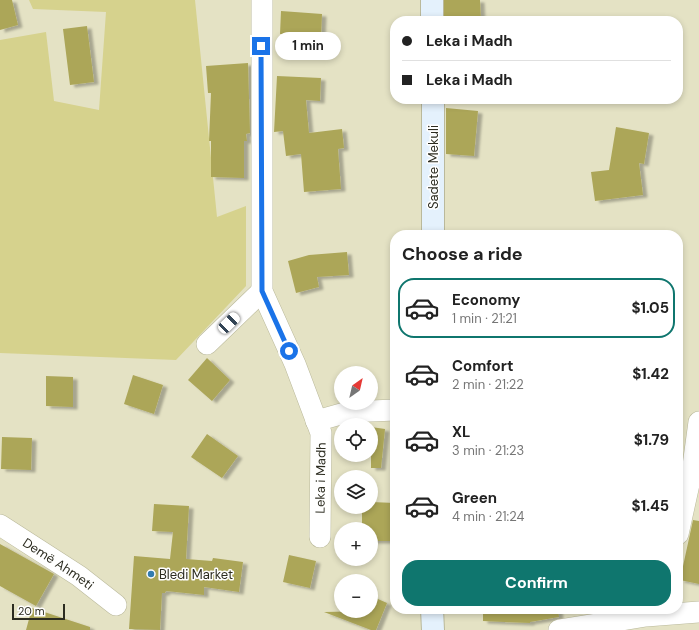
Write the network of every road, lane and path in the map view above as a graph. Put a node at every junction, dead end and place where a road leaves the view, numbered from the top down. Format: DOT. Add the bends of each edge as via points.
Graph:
graph roads {
  1 [pos="262,0"];
  2 [pos="432,0"];
  3 [pos="432,16"];
  4 [pos="432,104"];
  5 [pos="433,230"];
  6 [pos="262,291"];
  7 [pos="207,344"];
  8 [pos="390,410"];
  9 [pos="316,421"];
  10 [pos="699,422"];
  11 [pos="683,511"];
  12 [pos="0,525"];
  13 [pos="320,537"];
  14 [pos="116,605"];
  15 [pos="683,612"];
  16 [pos="699,612"];
  17 [pos="432,614"];
  18 [pos="629,614"];
  19 [pos="582,617"];
  20 [pos="433,630"];
  21 [pos="559,630"];
  1 -- 6 [label="street, Leka i Madh"];
  2 -- 3 [label="street"];
  4 -- 5 [label="street, Sadete Mekuli"];
  6 -- 7 [label="street"];
  6 -- 9 [label="street, Leka i Madh" via="295,364"];
  8 -- 9 [label="street" via="348,412"];
  9 -- 13 [label="street, Leka i Madh" via="321,433"];
  10 -- 11 [label="street"];
  12 -- 14 [label="street, Demë Ahmeti" via="79,576"];
  15 -- 16 [label="street"];
  17 -- 20 [label="street"];
  18 -- 19 [label="street"];
  19 -- 21 [label="street"];
}
